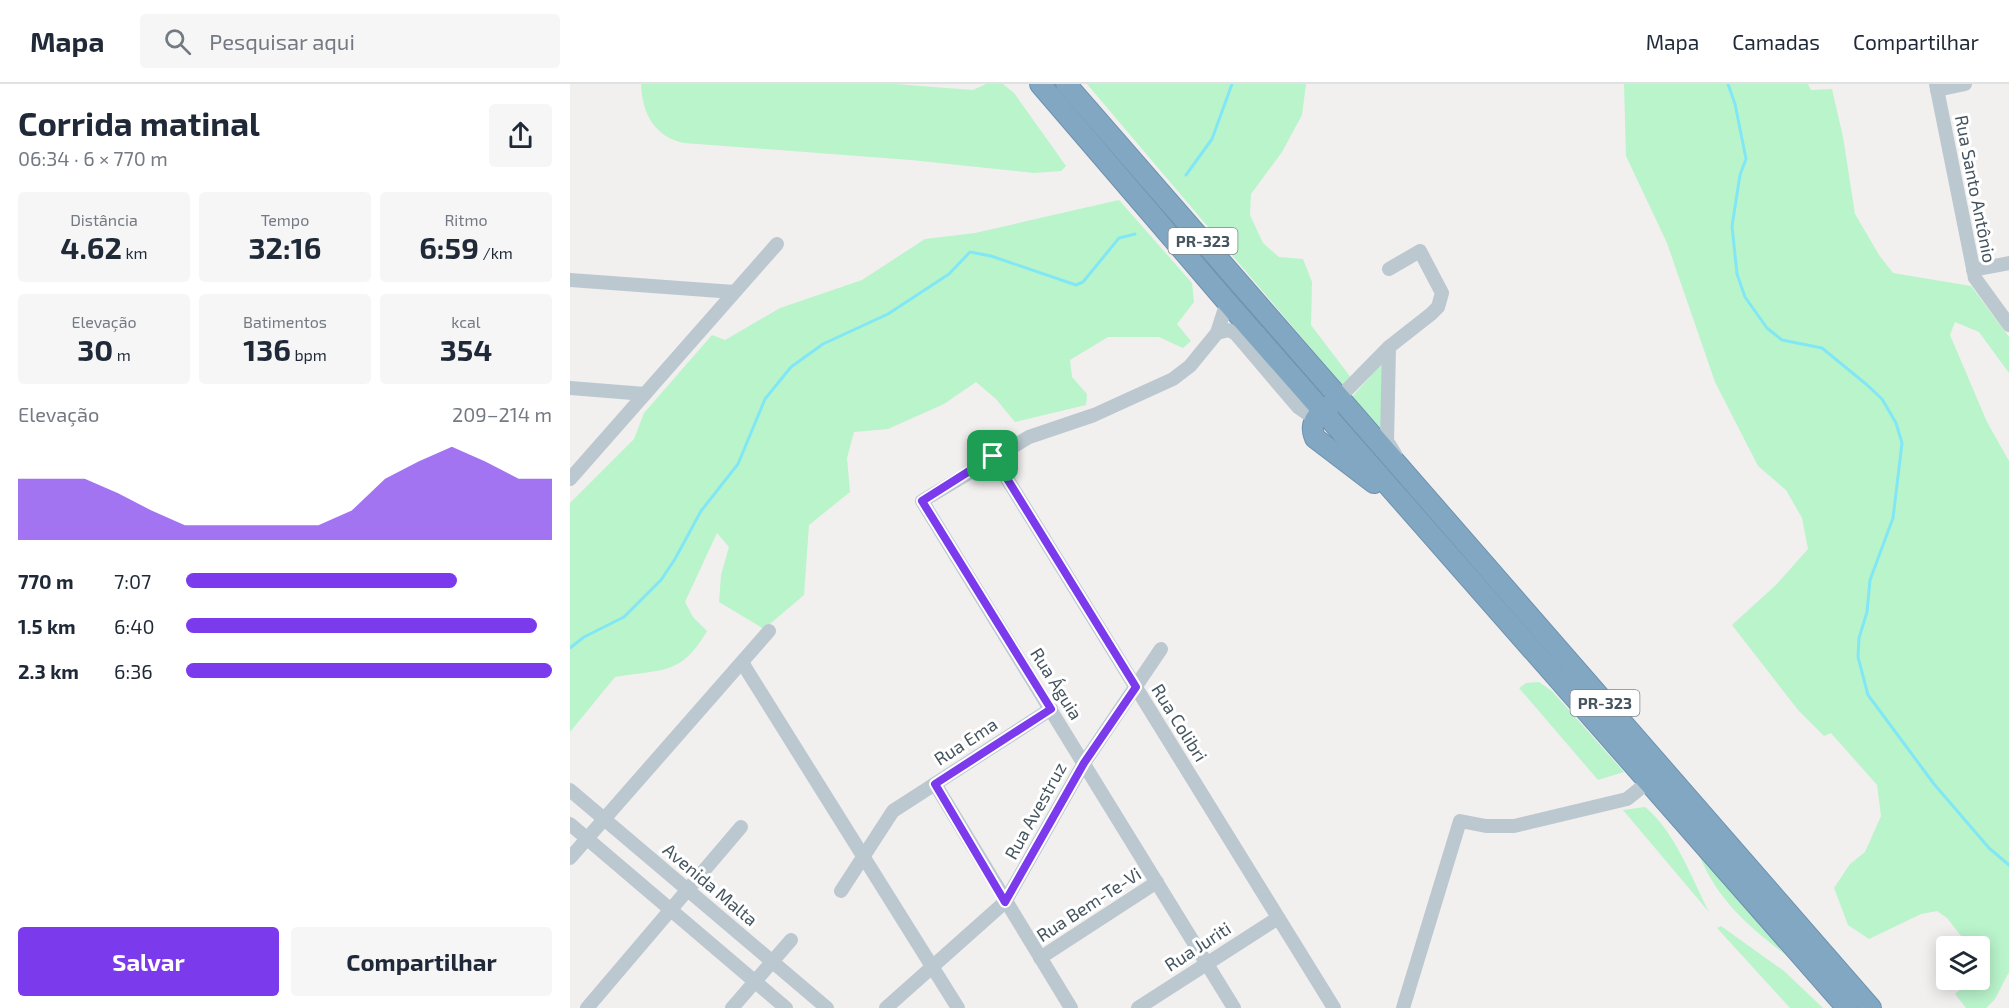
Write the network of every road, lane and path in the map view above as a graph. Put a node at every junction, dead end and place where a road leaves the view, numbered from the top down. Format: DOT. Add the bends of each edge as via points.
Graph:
graph roads {
  1 [pos="1029,84"];
  2 [pos="1041,84"];
  3 [pos="1066,84"];
  4 [pos="1965,84"];
  5 [pos="1936,87"];
  6 [pos="1092,147"];
  7 [pos="777,244"];
  8 [pos="2009,263"];
  9 [pos="1389,269"];
  10 [pos="1973,270"];
  11 [pos="570,280"];
  12 [pos="734,292"];
  13 [pos="1227,302"];
  14 [pos="2009,325"];
  15 [pos="1218,333"];
  16 [pos="1389,347"];
  17 [pos="570,388"];
  18 [pos="645,394"];
  19 [pos="1326,408"];
  20 [pos="993,456"];
  21 [pos="570,479"];
  22 [pos="1410,481"];
  23 [pos="769,631"];
  24 [pos="1161,649"];
  25 [pos="743,664"];
  26 [pos="1136,687"];
  27 [pos="1051,709"];
  28 [pos="1084,763"];
  29 [pos="1647,783"];
  30 [pos="935,784"];
  31 [pos="570,790"];
  32 [pos="604,818"];
  33 [pos="570,824"];
  34 [pos="741,827"];
  35 [pos="587,838"];
  36 [pos="864,857"];
  37 [pos="570,858"];
  38 [pos="1157,882"];
  39 [pos="688,890"];
  40 [pos="842,891"];
  41 [pos="1005,902"];
  42 [pos="671,910"];
  43 [pos="1278,918"];
  44 [pos="791,940"];
  45 [pos="1040,958"];
  46 [pos="772,962"];
  47 [pos="1207,963"];
  48 [pos="933,967"];
  49 [pos="756,981"];
  50 [pos="587,1008"];
  51 [pos="732,1008"];
  52 [pos="786,1008"];
  53 [pos="827,1008"];
  54 [pos="886,1008"];
  55 [pos="958,1008"];
  56 [pos="1071,1008"];
  57 [pos="1138,1008"];
  58 [pos="1234,1008"];
  59 [pos="1334,1008"];
  60 [pos="1403,1008"];
  61 [pos="1847,1008"];
  62 [pos="1871,1008"];
  1 -- 6 [label="street" via="1067,129"];
  2 -- 6 [label="highway, PR-323"];
  3 -- 19 [label="highway, PR-323"];
  4 -- 5 [label="street"];
  5 -- 10 [label="street, Rua Santo Antônio"];
  6 -- 13 [label="highway, PR-323"];
  7 -- 12 [label="street"];
  8 -- 10 [label="street"];
  9 -- 16 [label="street" via="1420,251 1442,293 1438,307"];
  10 -- 14 [label="street, Rua Santo Antônio" via="1975,279"];
  11 -- 12 [label="street"];
  12 -- 18 [label="street"];
  13 -- 15 [label="street"];
  13 -- 19 [label="highway, PR-323"];
  15 -- 19 [label="street" via="1235,333 1298,407"];
  15 -- 20 [label="street" via="1190,366 1173,379 1094,415 1029,437"];
  16 -- 19 [label="street"];
  16 -- 22 [label="street" via="1387,441"];
  17 -- 18 [label="street"];
  18 -- 21 [label="street"];
  19 -- 22 [label="highway" via="1335,408"];
  19 -- 29 [label="highway, PR-323" via="1312,432 1315,438 1365,474 1479,589"];
  20 -- 26 [label="street, Rua Colibri"];
  20 -- 27 [label="street, Rua Águia" via="922,501"];
  22 -- 62 [label="highway, PR-323"];
  23 -- 25 [label="street"];
  24 -- 26 [label="street, Rua Avestruz"];
  25 -- 32 [label="street" via="680,729"];
  25 -- 36 [label="street"];
  26 -- 28 [label="street, Rua Avestruz"];
  26 -- 43 [label="street, Rua Colibri"];
  27 -- 28 [label="street, Rua Águia"];
  27 -- 30 [label="street, Rua Ema"];
  28 -- 38 [label="street, Rua Águia"];
  28 -- 41 [label="street, Rua Avestruz"];
  29 -- 60 [label="street" via="1627,799 1514,826 1460,821"];
  29 -- 61 [label="highway, PR-323"];
  30 -- 36 [label="street, Rua Ema" via="893,811"];
  30 -- 41 [label="street"];
  31 -- 32 [label="street, Avenida Malta"];
  32 -- 35 [label="street"];
  32 -- 39 [label="street, Avenida Malta"];
  33 -- 35 [label="street"];
  34 -- 39 [label="street"];
  35 -- 37 [label="street"];
  35 -- 42 [label="street"];
  36 -- 40 [label="street, Rua Ema"];
  36 -- 48 [label="street"];
  38 -- 45 [label="street, Rua Bem-Te-Vi"];
  38 -- 47 [label="street, Rua Águia"];
  39 -- 42 [label="street"];
  39 -- 46 [label="street, Avenida Malta"];
  41 -- 45 [label="street"];
  41 -- 48 [label="street, Rua Avestruz"];
  42 -- 49 [label="street"];
  42 -- 50 [label="street"];
  43 -- 47 [label="street, Rua Juriti"];
  43 -- 59 [label="street, Rua Colibri"];
  44 -- 46 [label="street"];
  45 -- 56 [label="street"];
  46 -- 49 [label="street"];
  46 -- 53 [label="street, Avenida Malta"];
  47 -- 57 [label="street, Rua Juriti"];
  47 -- 58 [label="street, Rua Águia"];
  48 -- 54 [label="street, Rua Avestruz"];
  48 -- 55 [label="street"];
  49 -- 51 [label="street"];
  49 -- 52 [label="street"];
}
